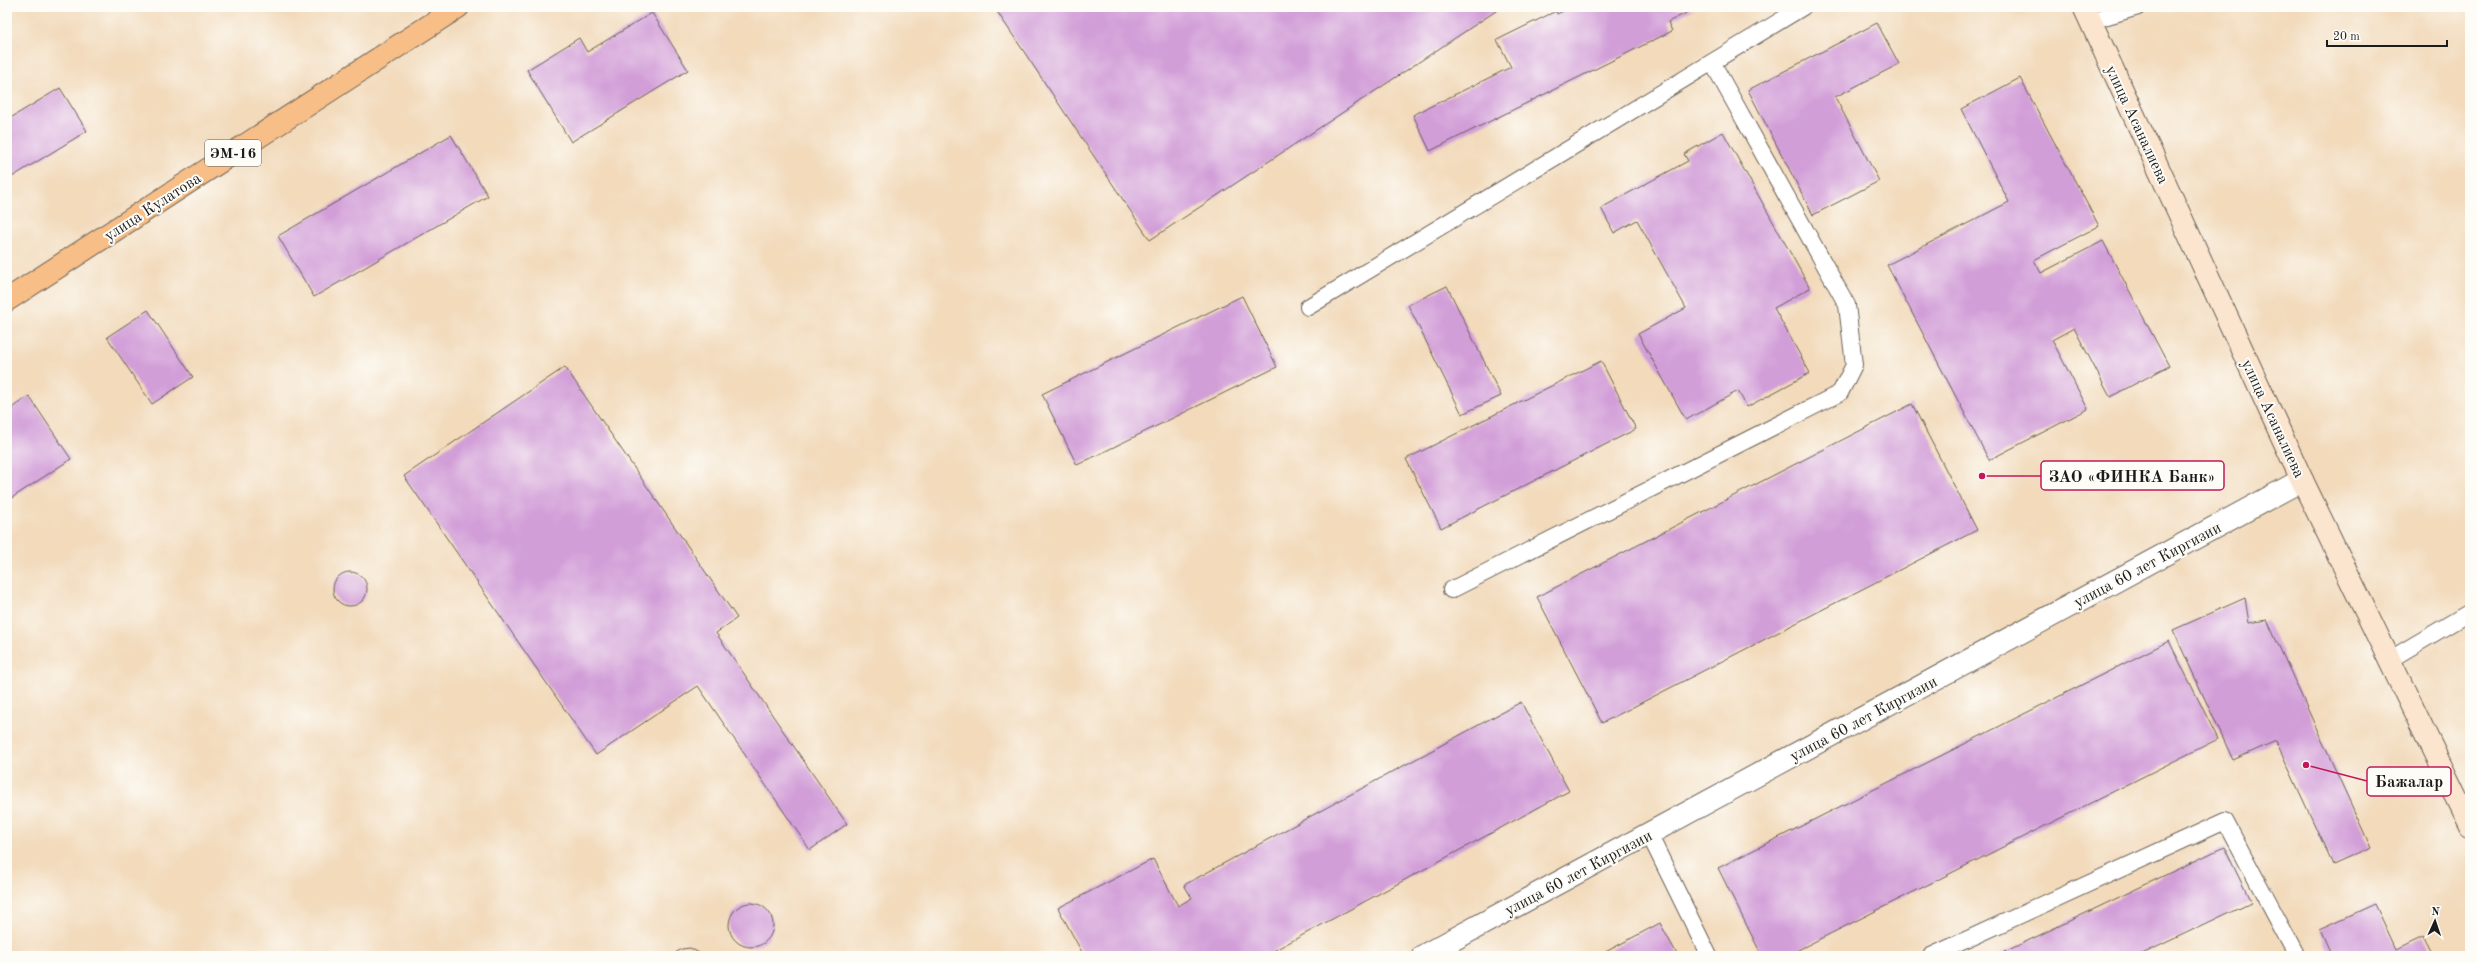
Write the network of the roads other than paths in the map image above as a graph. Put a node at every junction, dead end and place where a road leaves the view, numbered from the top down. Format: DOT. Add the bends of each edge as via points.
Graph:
graph roads {
  1 [pos="458,7"];
  2 [pos="1804,7"];
  3 [pos="2138,7"];
  4 [pos="2087,14"];
  5 [pos="1712,62"];
  6 [pos="7,300"];
  7 [pos="1308,307"];
  8 [pos="2302,480"];
  9 [pos="1451,590"];
  10 [pos="2470,612"];
  11 [pos="2389,660"];
  12 [pos="2470,826"];
  13 [pos="1649,834"];
  14 [pos="1423,956"];
  15 [pos="1709,956"];
  16 [pos="1931,956"];
  17 [pos="2297,956"];
  1 -- 6 [label="highway, улица Кулатова / ЭМ-16"];
  2 -- 5 [label="lane"];
  3 -- 4 [label="lane"];
  4 -- 8 [label="main road, улица Асаналиева"];
  5 -- 7 [label="lane"];
  5 -- 9 [label="lane" via="1847,305 1854,365 1840,393"];
  8 -- 11 [label="main road, улица Асаналиева"];
  8 -- 13 [label="street, улица 60 лет Киргизии"];
  10 -- 11 [label="lane"];
  11 -- 12 [label="main road, улица Асаналиева"];
  13 -- 14 [label="street, улица 60 лет Киргизии"];
  13 -- 15 [label="lane"];
  16 -- 17 [label="lane" via="2225,821"];
}
